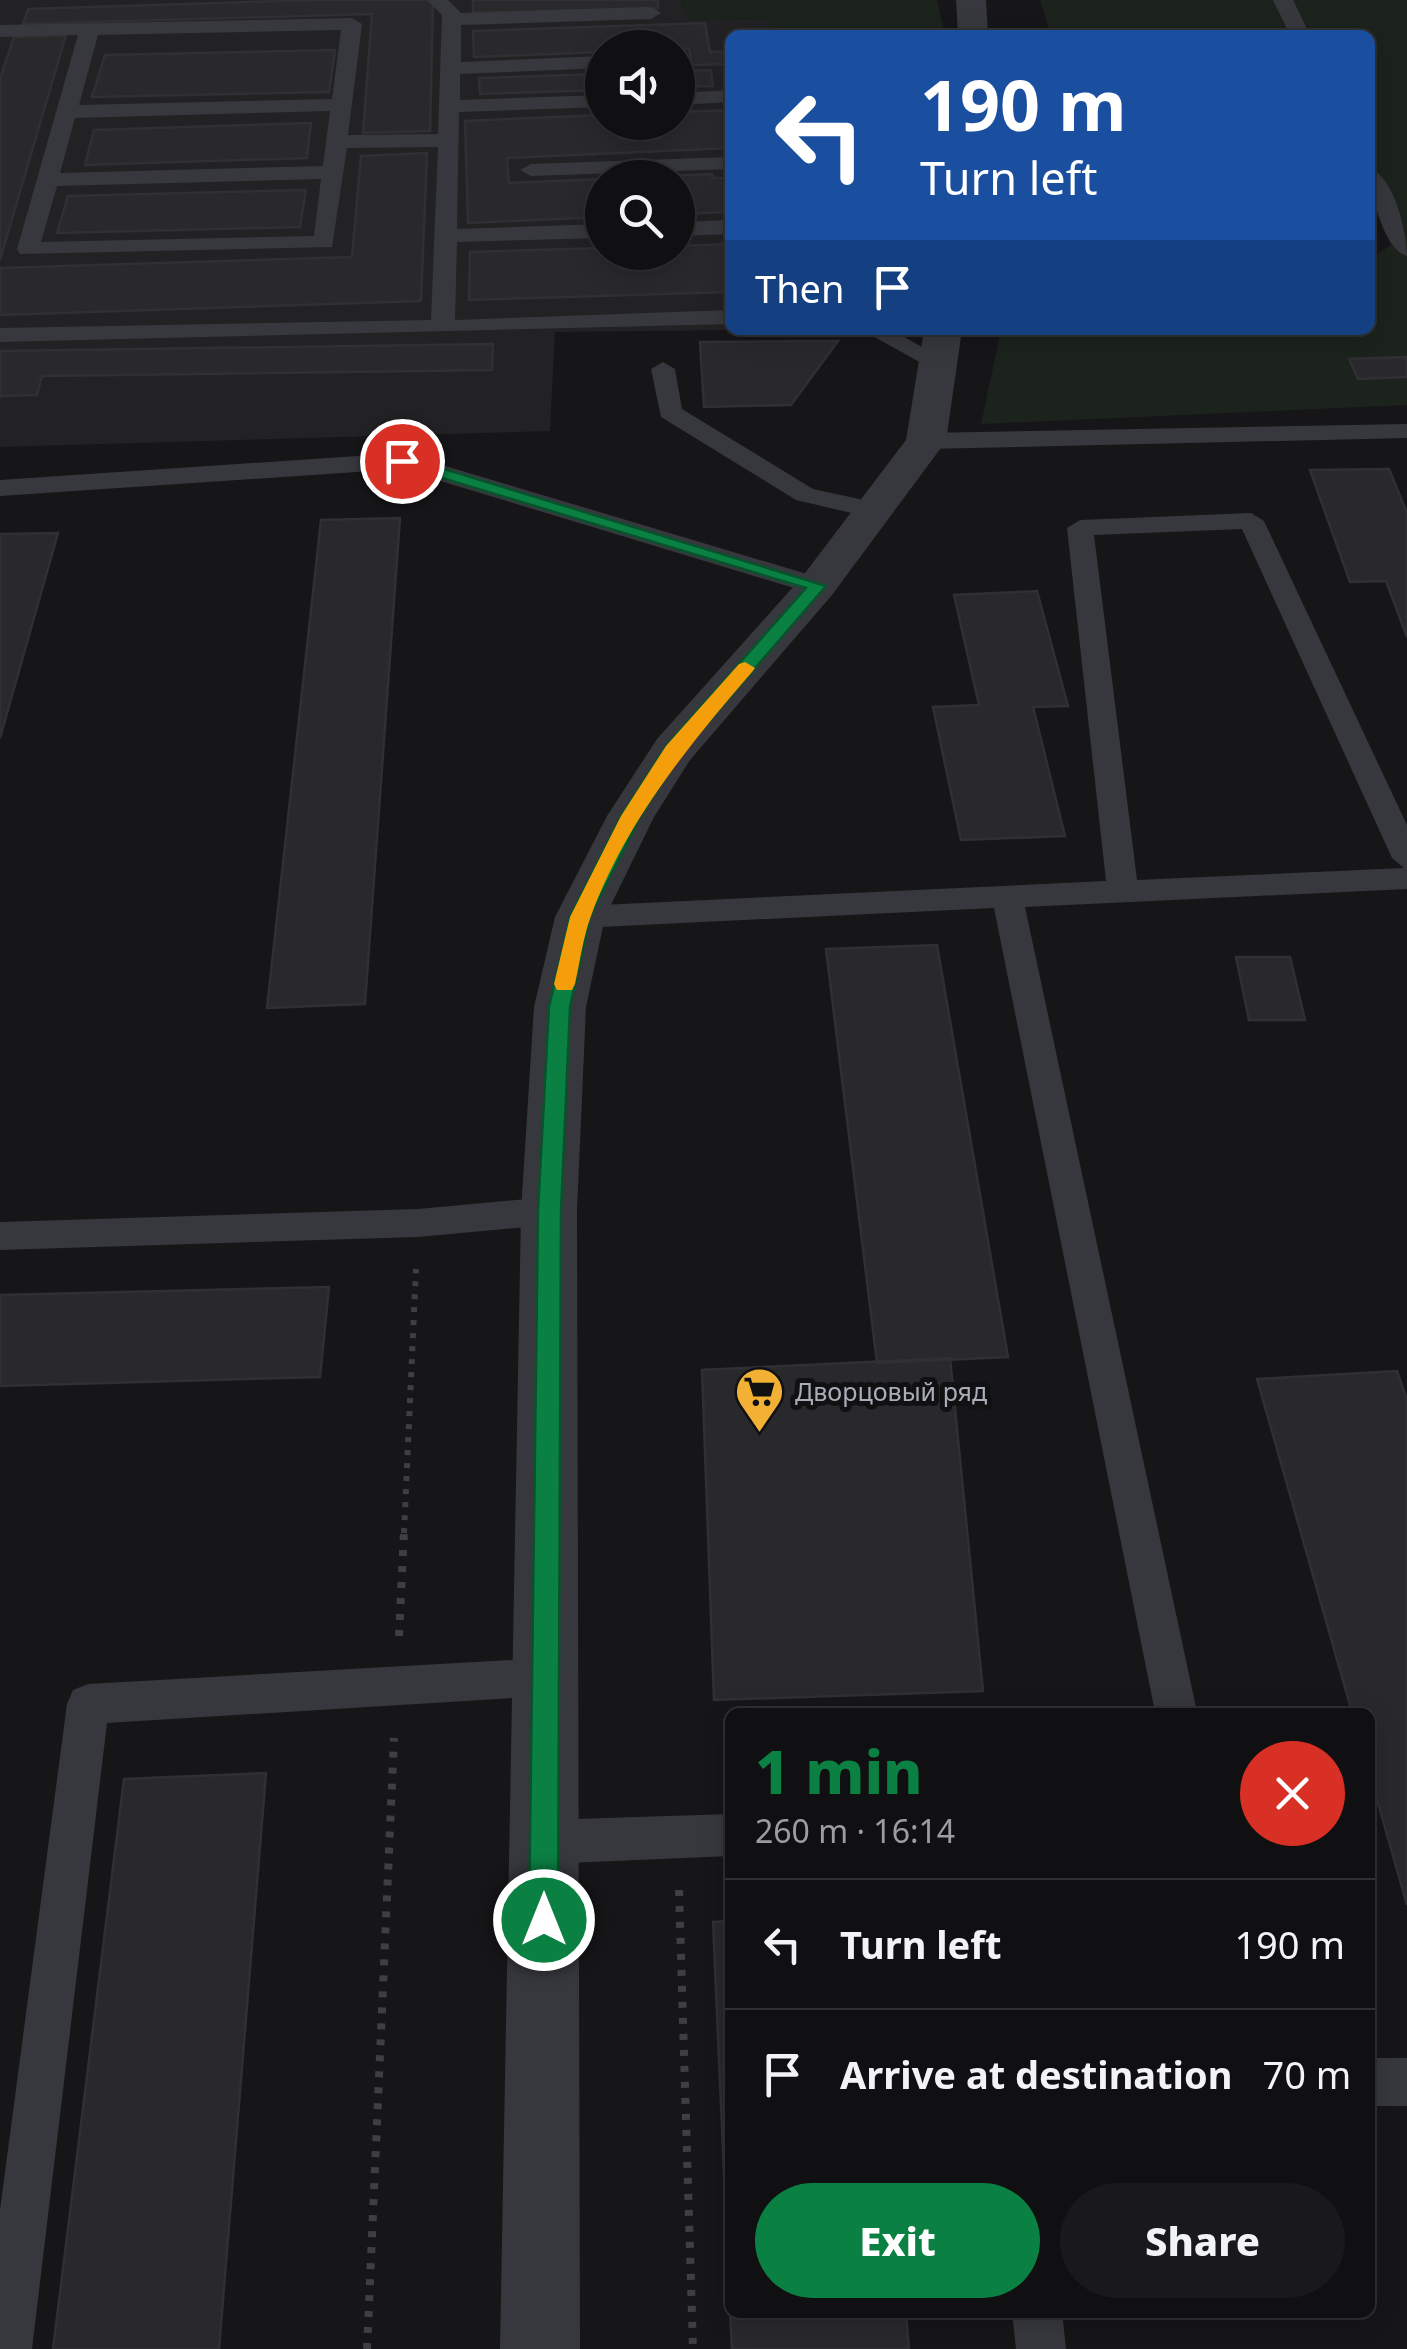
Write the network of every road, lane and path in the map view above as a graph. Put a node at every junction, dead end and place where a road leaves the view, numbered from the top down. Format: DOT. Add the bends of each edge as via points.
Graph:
graph roads {
  1 [pos="437,0"];
  2 [pos="971,0"];
  3 [pos="1282,0"];
  4 [pos="651,14"];
  5 [pos="452,19"];
  6 [pos="2,25"];
  7 [pos="90,29"];
  8 [pos="973,30"];
  9 [pos="1297,30"];
  10 [pos="585,63"];
  11 [pos="451,68"];
  12 [pos="725,96"];
  13 [pos="695,98"];
  14 [pos="585,102"];
  15 [pos="341,106"];
  16 [pos="450,106"];
  17 [pos="66,112"];
  18 [pos="448,140"];
  19 [pos="337,142"];
  20 [pos="725,163"];
  21 [pos="531,170"];
  22 [pos="333,172"];
  23 [pos="47,180"];
  24 [pos="1375,185"];
  25 [pos="725,227"];
  26 [pos="695,228"];
  27 [pos="585,232"];
  28 [pos="446,236"];
  29 [pos="1407,248"];
  30 [pos="725,317"];
  31 [pos="443,327"];
  32 [pos="0,335"];
  33 [pos="894,335"];
  34 [pos="942,347"];
  35 [pos="663,369"];
  36 [pos="1407,430"];
  37 [pos="926,442"];
  38 [pos="0,488"];
  39 [pos="873,510"];
  40 [pos="817,586"];
  41 [pos="1407,858"];
  42 [pos="1407,878"];
  43 [pos="1123,892"];
  44 [pos="1007,897"];
  45 [pos="580,917"];
  46 [pos="550,1211"];
  47 [pos="418,1223"];
  48 [pos="0,1236"];
  49 [pos="546,1677"];
  50 [pos="397,1686"];
  51 [pos="1175,1708"];
  52 [pos="725,1835"];
  53 [pos="677,1837"];
  54 [pos="544,1842"];
  55 [pos="1375,2082"];
  56 [pos="1407,2082"];
  57 [pos="1037,2318"];
  58 [pos="7,2349"];
  59 [pos="367,2349"];
  60 [pos="540,2349"];
  61 [pos="693,2349"];
  62 [pos="1041,2349"];
  1 -- 5 [label="lane"];
  2 -- 8 [label="street"];
  3 -- 9 [label="lane"];
  4 -- 5 [label="lane"];
  5 -- 11 [label="lane"];
  6 -- 7 [label="lane"];
  7 -- 15 [label="lane" via="352,24"];
  7 -- 17 [label="lane"];
  10 -- 11 [label="lane"];
  11 -- 16 [label="lane"];
  12 -- 13 [label="lane"];
  14 -- 16 [label="lane"];
  15 -- 17 [label="lane"];
  15 -- 19 [label="lane"];
  16 -- 18 [label="lane"];
  17 -- 23 [label="lane"];
  18 -- 19 [label="lane"];
  18 -- 28 [label="lane"];
  19 -- 22 [label="lane"];
  20 -- 21 [label="lane"];
  22 -- 23 [label="lane"];
  22 -- 23 [label="lane" via="324,242 28,249"];
  24 -- 29 [label="lane"];
  25 -- 26 [label="lane"];
  27 -- 28 [label="lane"];
  28 -- 31 [label="lane"];
  30 -- 31 [label="lane"];
  31 -- 32 [label="lane"];
  33 -- 34 [label="lane"];
  34 -- 37 [label="street"];
  35 -- 39 [label="lane" via="670,412 805,494"];
  36 -- 37 [label="lane"];
  37 -- 39 [label="street"];
  38 -- 40 [label="lane" via="402,461"];
  39 -- 40 [label="street"];
  40 -- 45 [label="street" via="673,750"];
  41 -- 43 [label="lane" via="1252,521 1080,528"];
  42 -- 43 [label="lane"];
  43 -- 44 [label="lane"];
  44 -- 45 [label="lane"];
  44 -- 51 [label="lane"];
  45 -- 46 [label="street" via="560,1007"];
  46 -- 47 [label="lane"];
  46 -- 49 [label="street"];
  47 -- 48 [label="lane"];
  47 -- 50 [label="path"];
  49 -- 50 [label="lane"];
  49 -- 54 [label="street"];
  50 -- 58 [label="lane" via="88,1704"];
  50 -- 59 [label="path"];
  52 -- 53 [label="lane"];
  53 -- 54 [label="lane"];
  53 -- 61 [label="path"];
  54 -- 60 [label="street"];
  55 -- 56 [label="lane"];
  57 -- 62 [label="lane"];
}
